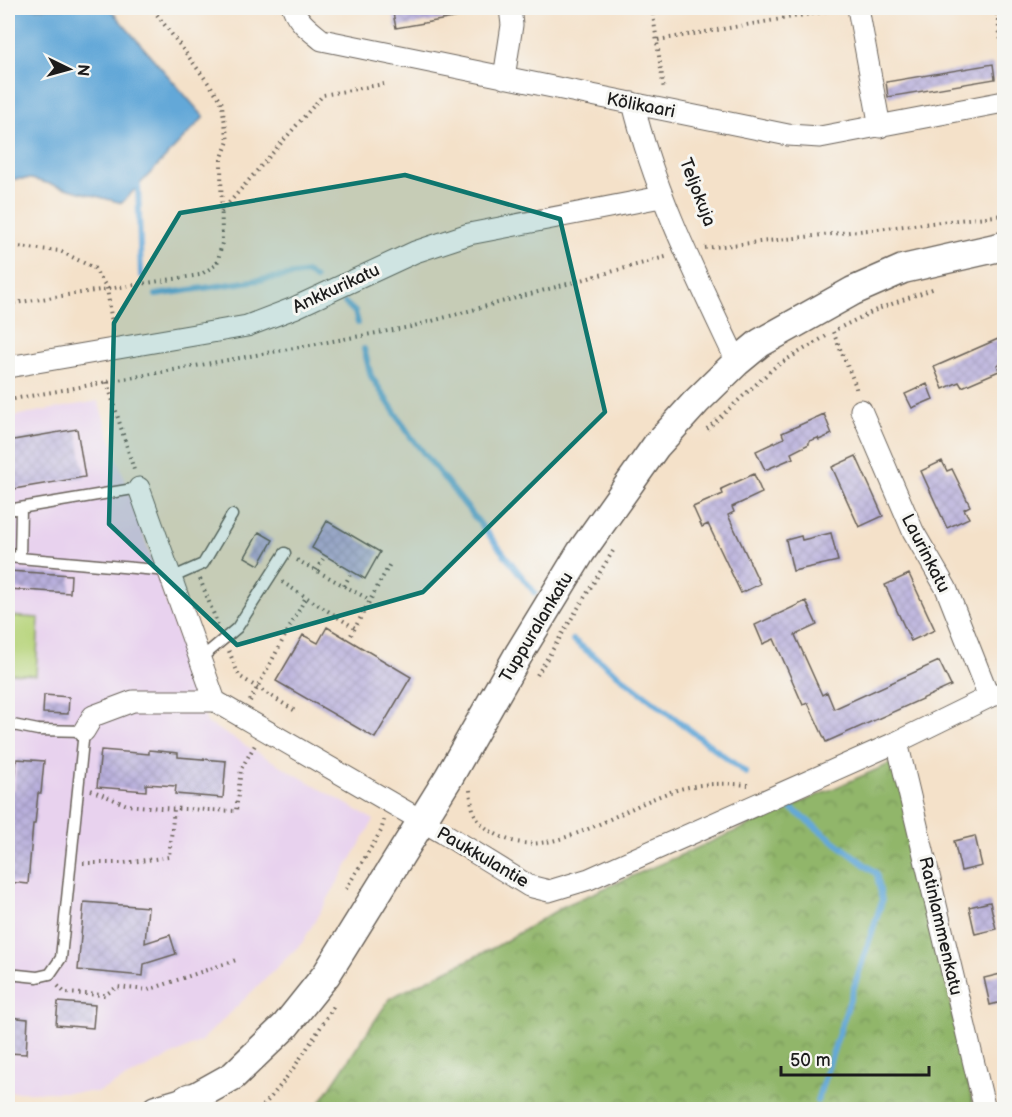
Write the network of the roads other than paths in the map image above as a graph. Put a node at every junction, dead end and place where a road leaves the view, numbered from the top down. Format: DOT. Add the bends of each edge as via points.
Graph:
graph roads {
  1 [pos="293,8"];
  2 [pos="510,8"];
  3 [pos="858,8"];
  4 [pos="504,78"];
  5 [pos="1005,102"];
  6 [pos="633,103"];
  7 [pos="879,127"];
  8 [pos="661,197"];
  9 [pos="1005,246"];
  10 [pos="737,362"];
  11 [pos="8,367"];
  12 [pos="861,410"];
  13 [pos="139,488"];
  14 [pos="21,508"];
  15 [pos="8,510"];
  16 [pos="232,515"];
  17 [pos="285,553"];
  18 [pos="8,556"];
  19 [pos="20,558"];
  20 [pos="170,574"];
  21 [pos="200,659"];
  22 [pos="997,694"];
  23 [pos="215,701"];
  24 [pos="8,724"];
  25 [pos="84,731"];
  26 [pos="897,742"];
  27 [pos="422,821"];
  28 [pos="8,974"];
  29 [pos="183,1105"];
  30 [pos="156,1110"];
  31 [pos="985,1110"];
  1 -- 4 [label="street, Kölikaari" via="307,28 322,40"];
  2 -- 4 [label="street" via="512,25"];
  3 -- 7 [label="street"];
  4 -- 6 [label="street, Kölikaari"];
  5 -- 7 [label="street, Kölikaari"];
  6 -- 7 [label="street, Kölikaari" via="788,135 820,137"];
  6 -- 8 [label="street"];
  8 -- 10 [label="street" via="695,250"];
  8 -- 11 [label="street, Ankkurikatu" via="469,234 415,252 247,326"];
  9 -- 10 [label="street, Tuppuralankatu" via="903,269 853,291 768,355"];
  10 -- 27 [label="street, Tuppuralankatu" via="656,446 581,552"];
  12 -- 22 [label="street, Laurinkatu" via="913,531 946,588"];
  13 -- 14 [label="lane"];
  13 -- 20 [label="street"];
  14 -- 15 [label="lane"];
  14 -- 19 [label="lane"];
  16 -- 20 [label="lane" via="203,564"];
  17 -- 21 [label="lane" via="237,628"];
  18 -- 19 [label="lane"];
  19 -- 20 [label="lane"];
  20 -- 21 [label="street"];
  21 -- 23 [label="street"];
  22 -- 26 [label="street, Paukkulantie"];
  23 -- 25 [label="street" via="133,701 93,716"];
  23 -- 27 [label="street, Paukkulantie"];
  24 -- 25 [label="lane" via="38,730"];
  25 -- 28 [label="lane" via="61,958 50,974"];
  26 -- 27 [label="street, Paukkulantie" via="589,879 549,891 529,886"];
  26 -- 31 [label="street, Ratinlammenkatu"];
  27 -- 29 [label="street, Tuppuralankatu" via="326,975 286,1025 233,1076"];
  29 -- 30 [label="street, Tuppuralankatu"];
}
